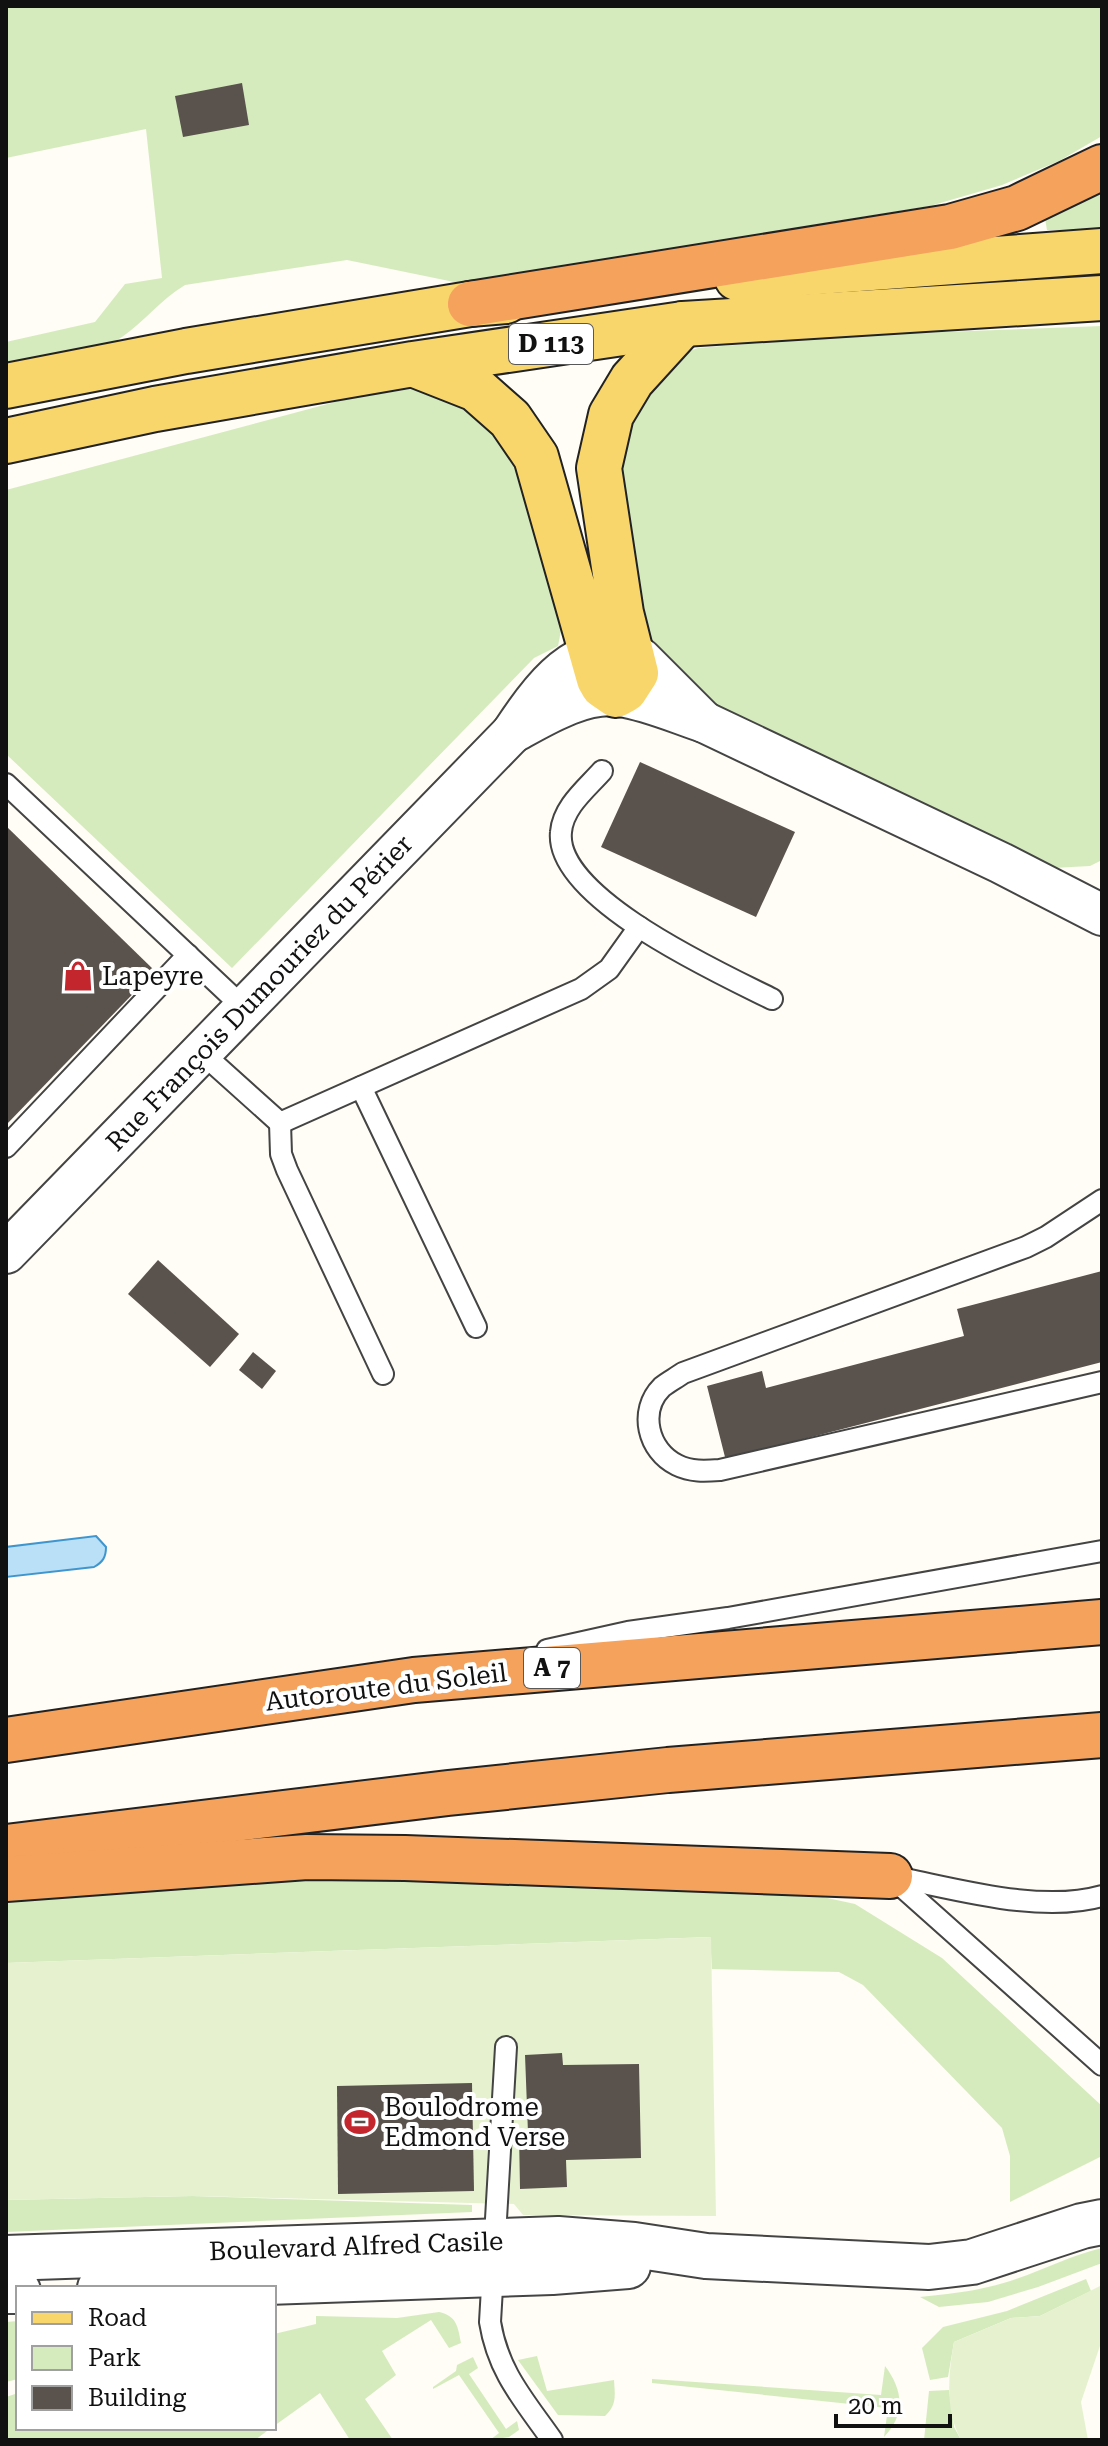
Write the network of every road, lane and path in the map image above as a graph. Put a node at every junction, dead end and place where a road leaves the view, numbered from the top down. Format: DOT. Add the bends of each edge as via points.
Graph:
graph roads {
  1 [pos="1102,167"];
  2 [pos="1102,251"];
  3 [pos="1102,298"];
  4 [pos="470,304"];
  5 [pos="683,324"];
  6 [pos="413,364"];
  7 [pos="6,386"];
  8 [pos="6,441"];
  9 [pos="611,652"];
  10 [pos="616,695"];
  11 [pos="704,722"];
  12 [pos="512,733"];
  13 [pos="602,771"];
  14 [pos="6,784"];
  15 [pos="1102,915"];
  16 [pos="639,927"];
  17 [pos="188,955"];
  18 [pos="772,999"];
  19 [pos="244,1008"];
  20 [pos="201,1052"];
  21 [pos="361,1087"];
  22 [pos="280,1123"];
  23 [pos="6,1147"];
  24 [pos="1102,1200"];
  25 [pos="6,1253"];
  26 [pos="476,1327"];
  27 [pos="383,1374"];
  28 [pos="1102,1382"];
  29 [pos="1102,1551"];
  30 [pos="1102,1622"];
  31 [pos="414,1680"];
  32 [pos="1102,1735"];
  33 [pos="6,1740"];
  34 [pos="6,1847"];
  35 [pos="890,1876"];
  36 [pos="6,1879"];
  37 [pos="1102,1896"];
  38 [pos="506,2047"];
  39 [pos="1102,2065"];
  40 [pos="1102,2222"];
  41 [pos="493,2257"];
  42 [pos="6,2258"];
  43 [pos="125,2286"];
  44 [pos="552,2440"];
  1 -- 4 [label="highway" via="1017,208 950,227"];
  2 -- 4 [label="main road, D 113"];
  3 -- 5 [label="main road, D 113"];
  4 -- 7 [label="main road, D 113"];
  5 -- 6 [label="main road, D 113"];
  5 -- 9 [label="main road" via="632,380 611,415 599,468 621,613"];
  6 -- 8 [label="main road, D 113"];
  6 -- 9 [label="main road" via="476,389 510,419 536,457"];
  9 -- 10 [label="main road" via="603,686"];
  9 -- 11 [label="street, Rue François Dumouriez du Périer"];
  9 -- 12 [label="street, Rue François Dumouriez du Périer" via="569,665 548,683"];
  10 -- 11 [label="street, Rue François Dumouriez du Périer"];
  10 -- 12 [label="street, Rue François Dumouriez du Périer" via="575,703"];
  11 -- 15 [label="street, Rue François Dumouriez du Périer"];
  12 -- 19 [label="street, Rue François Dumouriez du Périer"];
  13 -- 16 [label="lane" via="568,810 560,833 568,859 587,885"];
  14 -- 17 [label="lane"];
  16 -- 18 [label="lane"];
  16 -- 21 [label="lane" via="609,969 581,989"];
  17 -- 19 [label="lane"];
  17 -- 23 [label="lane"];
  19 -- 20 [label="street, Rue François Dumouriez du Périer"];
  20 -- 22 [label="lane"];
  20 -- 25 [label="street, Rue François Dumouriez du Périer"];
  21 -- 22 [label="lane"];
  21 -- 26 [label="lane"];
  22 -- 27 [label="lane" via="287,1170"];
  24 -- 28 [label="lane" via="1026,1247 683,1373 661,1388 650,1409 648,1431 658,1451 677,1465 699,1472 720,1470"];
  29 -- 31 [label="lane" via="628,1632"];
  30 -- 31 [label="highway, Autoroute du Soleil / A 7"];
  31 -- 33 [label="highway, Autoroute du Soleil / A 7"];
  32 -- 34 [label="highway" via="637,1774"];
  35 -- 36 [label="highway" via="307,1857"];
  35 -- 37 [label="lane" via="1009,1898 1064,1902"];
  35 -- 39 [label="lane"];
  38 -- 41 [label="lane"];
  40 -- 41 [label="street, Boulevard Alfred Casile" via="972,2262 929,2267 706,2256 630,2266"];
  41 -- 42 [label="street, Boulevard Alfred Casile"];
  41 -- 43 [label="street, Boulevard Alfred Casile"];
  41 -- 44 [label="lane" via="494,2348 504,2372"];
}
